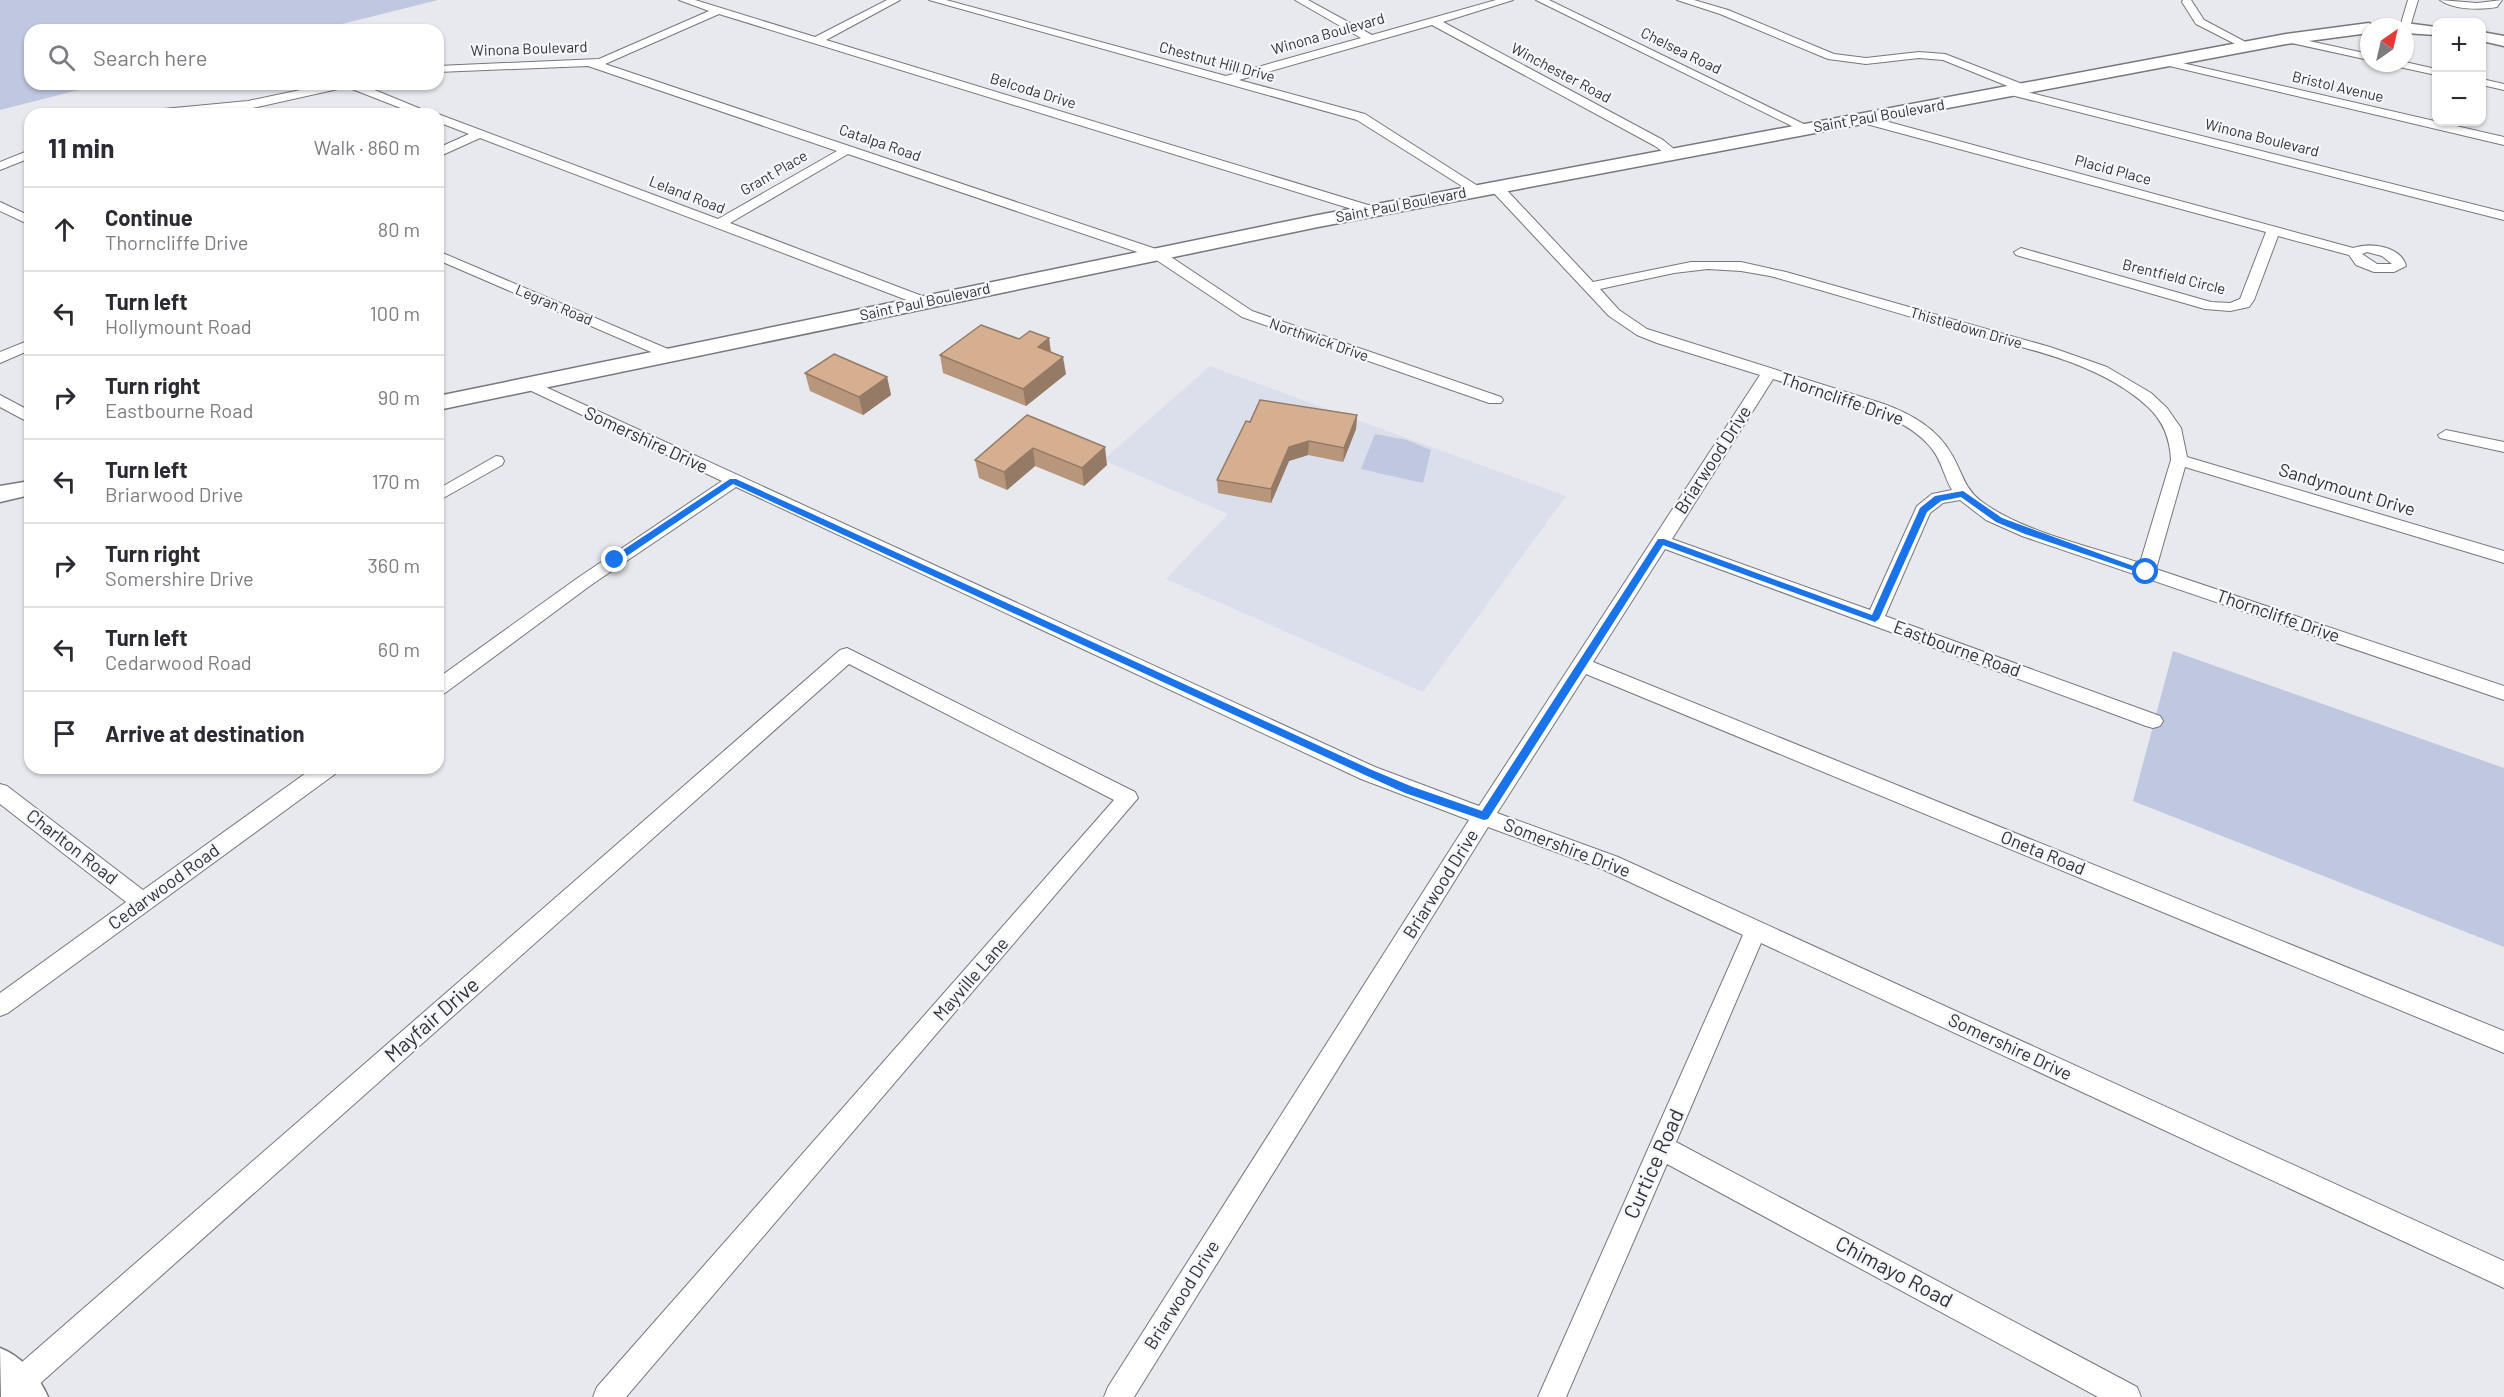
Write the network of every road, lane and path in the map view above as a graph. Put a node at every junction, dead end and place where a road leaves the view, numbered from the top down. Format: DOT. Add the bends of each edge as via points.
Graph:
graph roads {
  1 [pos="684,0"];
  2 [pos="895,0"];
  3 [pos="934,0"];
  4 [pos="1300,0"];
  5 [pos="1509,0"];
  6 [pos="1541,0"];
  7 [pos="1682,0"];
  8 [pos="2413,0"];
  9 [pos="2445,0"];
  10 [pos="2497,0"];
  11 [pos="2187,2"];
  12 [pos="718,10"];
  13 [pos="2408,18"];
  14 [pos="1433,21"];
  15 [pos="2360,29"];
  16 [pos="2414,29"];
  17 [pos="2432,30"];
  18 [pos="2486,38"];
  19 [pos="1371,39"];
  20 [pos="2286,39"];
  21 [pos="815,41"];
  22 [pos="2504,41"];
  23 [pos="2249,47"];
  24 [pos="2360,55"];
  25 [pos="2165,62"];
  26 [pos="592,64"];
  27 [pos="2414,67"];
  28 [pos="444,69"];
  29 [pos="2432,71"];
  30 [pos="1226,80"];
  31 [pos="2486,83"];
  32 [pos="2504,87"];
  33 [pos="319,90"];
  34 [pos="363,90"];
  35 [pos="2019,90"];
  36 [pos="216,108"];
  37 [pos="411,108"];
  38 [pos="1863,119"];
  39 [pos="444,120"];
  40 [pos="1808,129"];
  41 [pos="479,134"];
  42 [pos="2504,141"];
  43 [pos="444,150"];
  44 [pos="847,150"];
  45 [pos="1674,154"];
  46 [pos="24,156"];
  47 [pos="0,166"];
  48 [pos="1496,187"];
  49 [pos="1476,191"];
  50 [pos="0,206"];
  51 [pos="1373,210"];
  52 [pos="2504,216"];
  53 [pos="24,218"];
  54 [pos="718,224"];
  55 [pos="2273,231"];
  56 [pos="2021,252"];
  57 [pos="2354,252"];
  58 [pos="1157,254"];
  59 [pos="444,258"];
  60 [pos="1591,287"];
  61 [pos="925,302"];
  62 [pos="24,347"];
  63 [pos="670,355"];
  64 [pos="0,358"];
  65 [pos="1769,374"];
  66 [pos="528,384"];
  67 [pos="0,400"];
  68 [pos="1495,400"];
  69 [pos="444,402"];
  70 [pos="24,414"];
  71 [pos="2446,435"];
  72 [pos="2504,447"];
  73 [pos="2179,460"];
  74 [pos="496,461"];
  75 [pos="733,481"];
  76 [pos="24,489"];
  77 [pos="444,492"];
  78 [pos="0,494"];
  79 [pos="1963,494"];
  80 [pos="1661,541"];
  81 [pos="2504,557"];
  82 [pos="2146,572"];
  83 [pos="1875,619"];
  84 [pos="847,655"];
  85 [pos="1583,664"];
  86 [pos="444,684"];
  87 [pos="2504,693"];
  88 [pos="2153,721"];
  89 [pos="320,774"];
  90 [pos="0,792"];
  91 [pos="1484,816"];
  92 [pos="143,903"];
  93 [pos="1756,930"];
  94 [pos="0,1006"];
  95 [pos="2504,1042"];
  96 [pos="1661,1147"];
  97 [pos="2504,1275"];
  98 [pos="15,1383"];
  99 [pos="607,1397"];
  100 [pos="1118,1397"];
  101 [pos="1552,1397"];
  102 [pos="2127,1397"];
  1 -- 12 [label="street, Belcoda Drive"];
  2 -- 21 [label="street"];
  3 -- 30 [label="street, Chestnut Hill Drive"];
  4 -- 19 [label="street"];
  5 -- 14 [label="street, Winona Boulevard"];
  6 -- 40 [label="street, Chelsea Road"];
  7 -- 35 [label="street, Winona Boulevard" via="1724,12 1832,57 1866,61 1919,55 1945,57"];
  8 -- 13 [label="street"];
  9 -- 10 [label="street" via="2482,6 2493,5"];
  11 -- 23 [label="street" via="2200,22"];
  12 -- 21 [label="street, Belcoda Drive"];
  12 -- 26 [label="street, Winona Boulevard" via="609,61"];
  14 -- 19 [label="street, Winona Boulevard"];
  14 -- 45 [label="street, Winchester Road"];
  15 -- 20 [label="main road, Saint Paul Boulevard"];
  16 -- 17 [label="main road"];
  18 -- 22 [label="main road"];
  19 -- 30 [label="street, Winona Boulevard"];
  20 -- 23 [label="main road, Saint Paul Boulevard"];
  20 -- 24 [label="street"];
  21 -- 51 [label="street, Belcoda Drive"];
  23 -- 25 [label="main road, Saint Paul Boulevard"];
  25 -- 35 [label="main road, Saint Paul Boulevard"];
  25 -- 42 [label="street, Bristol Avenue"];
  26 -- 28 [label="street, Winona Boulevard"];
  26 -- 44 [label="street, Catalpa Road"];
  27 -- 29 [label="street"];
  30 -- 49 [label="street, Chestnut Hill Drive" via="1361,117"];
  31 -- 32 [label="street"];
  33 -- 36 [label="street"];
  34 -- 37 [label="street"];
  35 -- 38 [label="main road, Saint Paul Boulevard"];
  35 -- 52 [label="street, Winona Boulevard"];
  38 -- 40 [label="main road, Saint Paul Boulevard"];
  38 -- 55 [label="street, Placid Place"];
  39 -- 41 [label="street, Leland Road"];
  40 -- 45 [label="main road, Saint Paul Boulevard"];
  41 -- 43 [label="street"];
  41 -- 54 [label="street, Leland Road"];
  44 -- 54 [label="street, Grant Place"];
  44 -- 58 [label="street, Catalpa Road"];
  45 -- 48 [label="main road, Saint Paul Boulevard"];
  46 -- 47 [label="street"];
  48 -- 49 [label="main road, Saint Paul Boulevard"];
  48 -- 60 [label="street, Thorncliffe Drive"];
  49 -- 51 [label="main road, Saint Paul Boulevard"];
  50 -- 53 [label="street"];
  51 -- 58 [label="main road, Saint Paul Boulevard"];
  54 -- 61 [label="street, Leland Road"];
  55 -- 56 [label="street, Brentfield Circle" via="2247,300 2230,307 2197,302"];
  55 -- 57 [label="street, Placid Place"];
  58 -- 61 [label="main road, Saint Paul Boulevard"];
  58 -- 68 [label="street, Northwick Drive" via="1247,314"];
  59 -- 63 [label="street, Legran Road"];
  60 -- 65 [label="street, Thorncliffe Drive" via="1614,313 1642,332"];
  60 -- 73 [label="street, Thistledown Drive" via="1682,267 1746,267 2050,352 2121,380 2149,400 2175,431"];
  61 -- 63 [label="main road, Saint Paul Boulevard"];
  62 -- 64 [label="street"];
  63 -- 66 [label="main road, Saint Paul Boulevard"];
  65 -- 79 [label="street, Thorncliffe Drive" via="1878,407 1919,427 1940,448"];
  65 -- 80 [label="street, Briarwood Drive"];
  66 -- 69 [label="main road, Saint Paul Boulevard"];
  66 -- 75 [label="street, Somershire Drive"];
  67 -- 70 [label="street"];
  71 -- 72 [label="street"];
  73 -- 81 [label="street, Sandymount Drive"];
  73 -- 82 [label="street, Thistledown Drive"];
  74 -- 77 [label="street"];
  75 -- 86 [label="street" via="592,576"];
  75 -- 91 [label="street, Somershire Drive" via="1368,773"];
  76 -- 78 [label="main road"];
  79 -- 82 [label="street, Thorncliffe Drive" via="1999,520"];
  79 -- 83 [label="street" via="1938,498 1923,510"];
  80 -- 83 [label="street, Eastbourne Road"];
  80 -- 85 [label="street, Briarwood Drive"];
  82 -- 87 [label="street, Thorncliffe Drive"];
  83 -- 88 [label="street, Eastbourne Road"];
  84 -- 98 [label="street, Mayfair Drive"];
  84 -- 99 [label="street, Mayville Lane" via="1128,798"];
  85 -- 91 [label="street, Briarwood Drive"];
  85 -- 95 [label="street, Oneta Road"];
  89 -- 92 [label="street, Cedarwood Road"];
  90 -- 92 [label="street, Charlton Road"];
  91 -- 93 [label="street, Somershire Drive" via="1610,863"];
  91 -- 100 [label="street, Briarwood Drive"];
  92 -- 94 [label="street, Cedarwood Road"];
  93 -- 96 [label="street, Curtice Road"];
  93 -- 97 [label="street, Somershire Drive"];
  96 -- 101 [label="street, Curtice Road"];
  96 -- 102 [label="street, Chimayo Road"];
}
